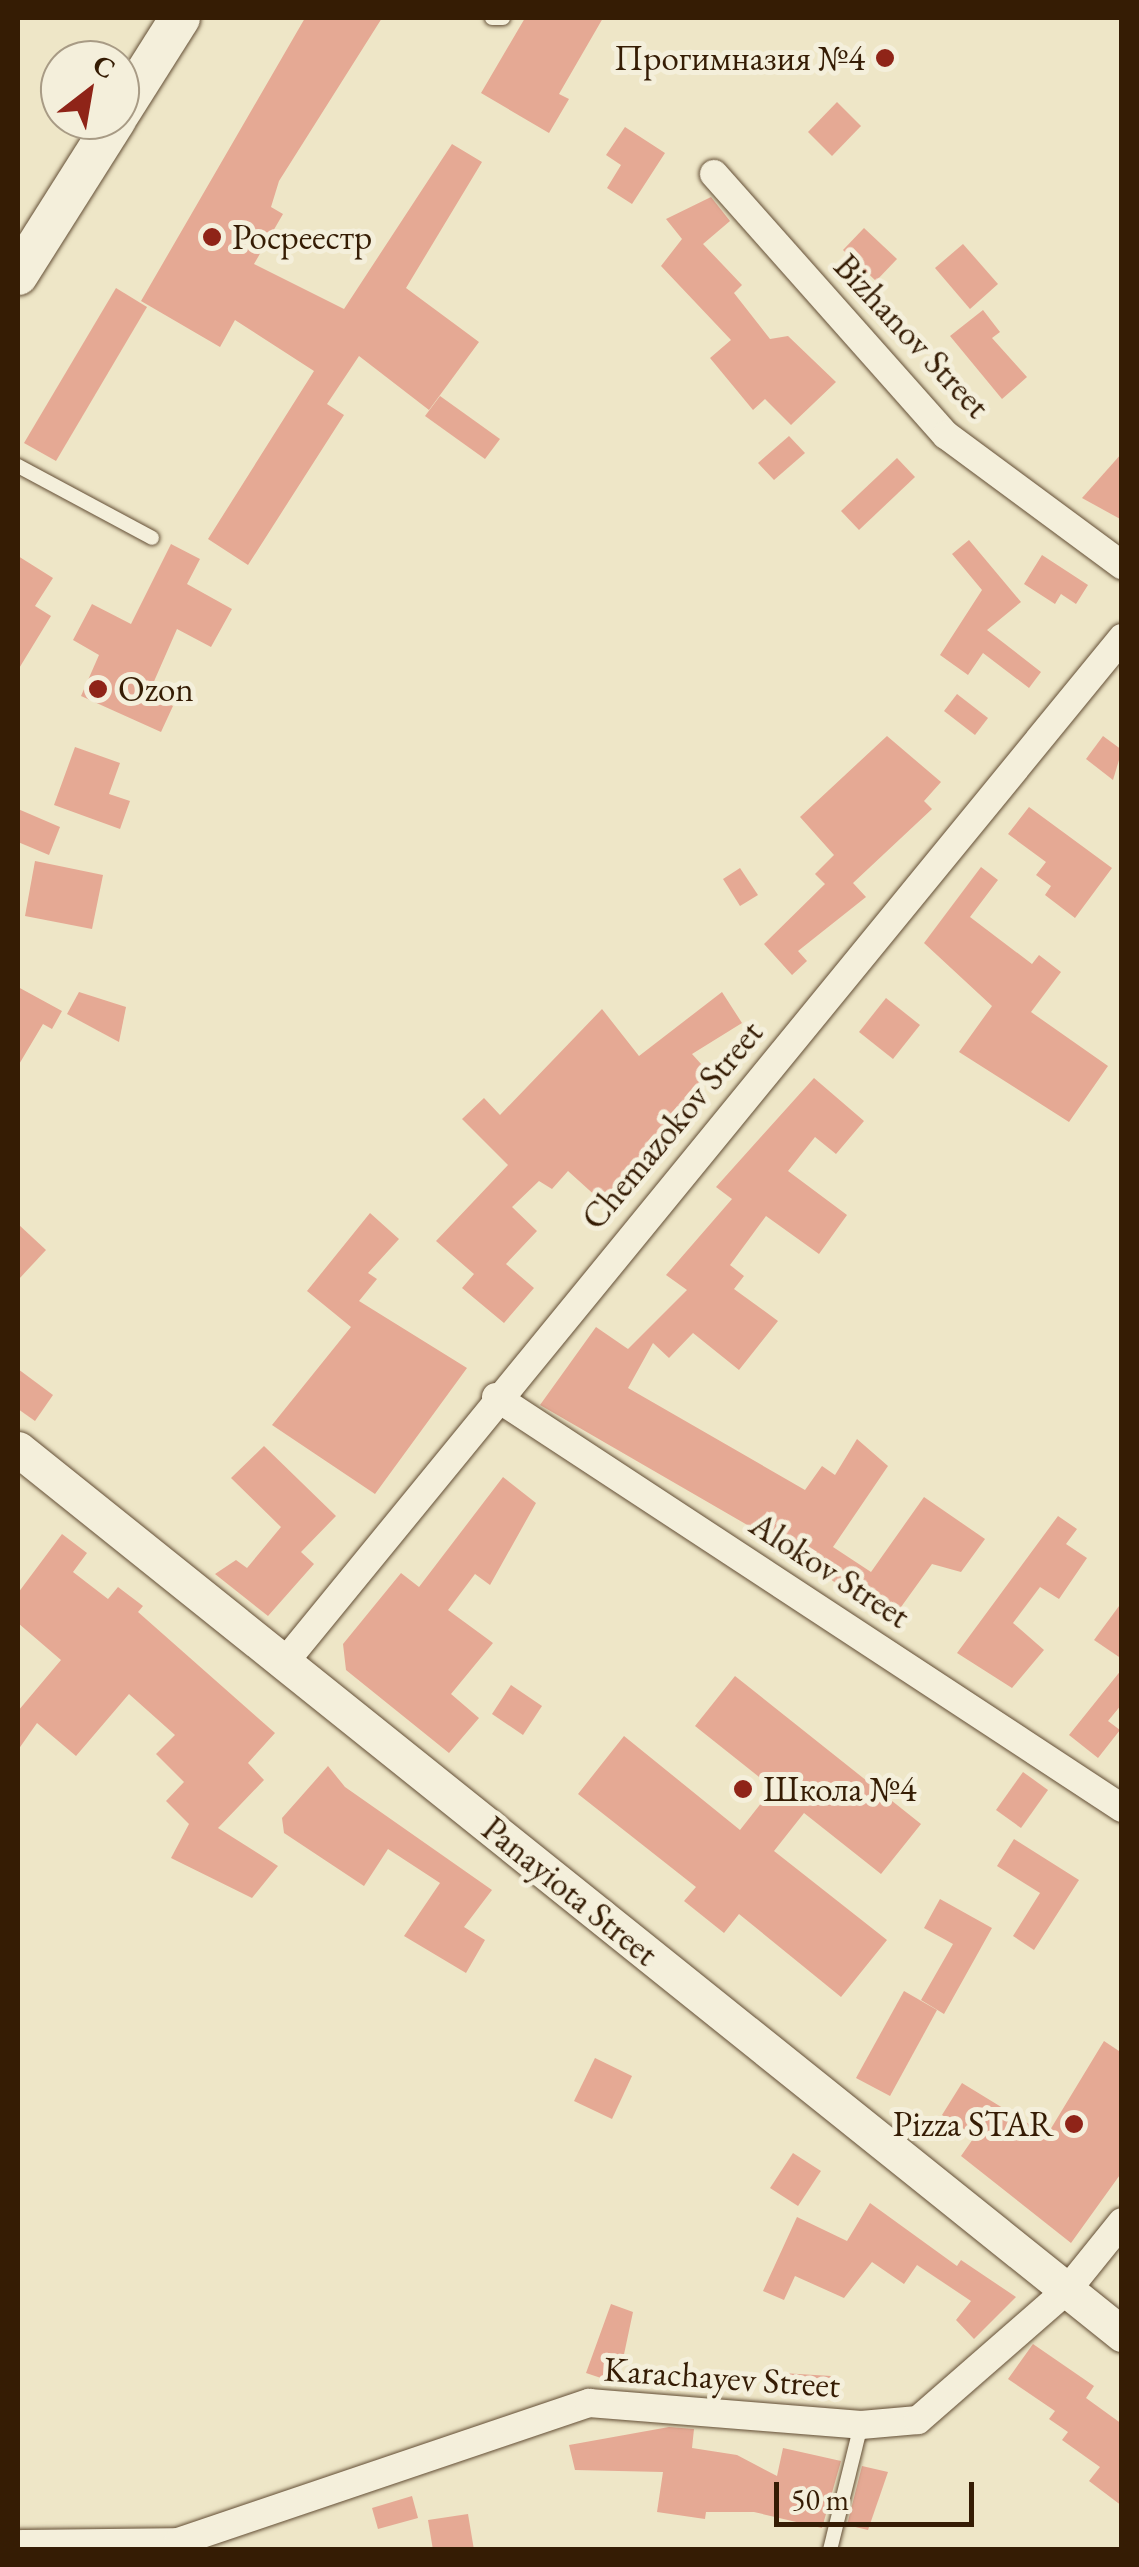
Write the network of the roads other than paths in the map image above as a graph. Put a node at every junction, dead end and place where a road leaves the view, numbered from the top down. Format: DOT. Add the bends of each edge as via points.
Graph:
graph roads {
  1 [pos="180,18"];
  2 [pos="492,18"];
  3 [pos="503,18"];
  4 [pos="140,81"];
  5 [pos="103,140"];
  6 [pos="714,174"];
  7 [pos="18,276"];
  8 [pos="18,466"];
  9 [pos="152,538"];
  10 [pos="1122,565"];
  11 [pos="1122,638"];
  12 [pos="496,1397"];
  13 [pos="18,1450"];
  14 [pos="284,1663"];
  15 [pos="1122,1808"];
  16 [pos="1122,2222"];
  17 [pos="1068,2289"];
  18 [pos="1122,2334"];
  19 [pos="862,2425"];
  20 [pos="18,2544"];
  21 [pos="830,2550"];
  1 -- 4 [label="main road"];
  2 -- 3 [label="lane"];
  5 -- 7 [label="main road"];
  6 -- 10 [label="street, Bizhanov Street" via="946,435"];
  8 -- 9 [label="lane"];
  11 -- 12 [label="street, Chemazokov Street"];
  12 -- 14 [label="street, Chemazokov Street"];
  12 -- 15 [label="street, Alokov Street"];
  13 -- 14 [label="street, Panayiota Street"];
  14 -- 17 [label="street, Panayiota Street"];
  16 -- 17 [label="street, Karachayev Street"];
  17 -- 18 [label="street, Panayiota Street"];
  17 -- 19 [label="street, Karachayev Street" via="918,2420"];
  19 -- 20 [label="street, Karachayev Street" via="588,2403 178,2542"];
  19 -- 21 [label="lane"];
}
